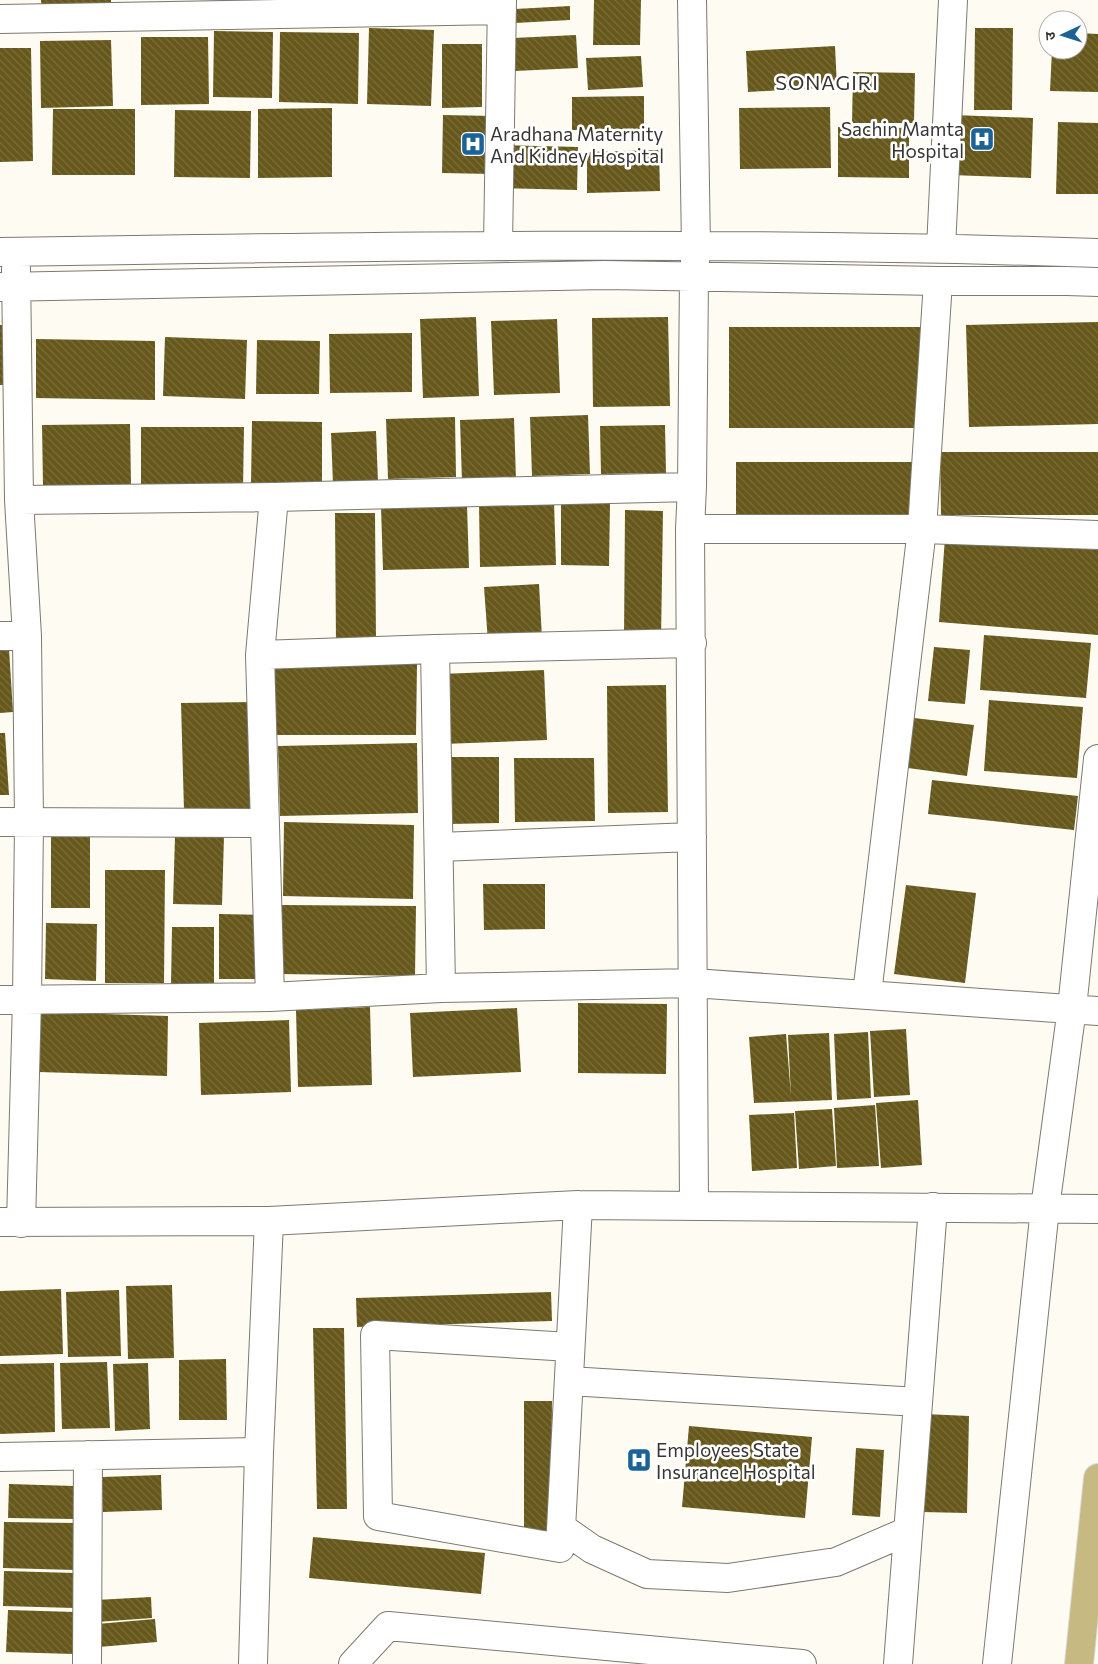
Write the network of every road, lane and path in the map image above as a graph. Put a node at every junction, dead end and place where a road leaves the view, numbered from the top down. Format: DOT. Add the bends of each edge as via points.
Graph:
graph roads {
  1 [pos="692,0"];
  2 [pos="953,0"];
  3 [pos="502,5"];
  4 [pos="122,8"];
  5 [pos="0,19"];
  6 [pos="498,245"];
  7 [pos="696,247"];
  8 [pos="941,248"];
  9 [pos="8,252"];
  10 [pos="1098,253"];
  11 [pos="694,276"];
  12 [pos="938,281"];
  13 [pos="1098,282"];
  14 [pos="8,287"];
  15 [pos="692,486"];
  16 [pos="274,497"];
  17 [pos="20,500"];
  18 [pos="690,529"];
  19 [pos="922,529"];
  20 [pos="1098,535"];
  21 [pos="0,636"];
  22 [pos="27,636"];
  23 [pos="692,643"];
  24 [pos="435,648"];
  25 [pos="260,655"];
  26 [pos="1098,759"];
  27 [pos="0,822"];
  28 [pos="29,822"];
  29 [pos="265,823"];
  30 [pos="692,837"];
  31 [pos="439,847"];
  32 [pos="693,983"];
  33 [pos="441,988"];
  34 [pos="867,994"];
  35 [pos="270,997"];
  36 [pos="0,1000"];
  37 [pos="27,1000"];
  38 [pos="1085,1010"];
  39 [pos="578,1205"];
  40 [pos="694,1205"];
  41 [pos="933,1207"];
  42 [pos="1045,1208"];
  43 [pos="1098,1209"];
  44 [pos="269,1221"];
  45 [pos="11,1223"];
  46 [pos="570,1347"];
  47 [pos="569,1381"];
  48 [pos="918,1402"];
  49 [pos="259,1452"];
  50 [pos="88,1455"];
  51 [pos="0,1457"];
  52 [pos="1098,1478"];
  53 [pos="562,1528"];
  54 [pos="908,1532"];
  55 [pos="87,1664"];
  56 [pos="253,1664"];
  57 [pos="353,1664"];
  58 [pos="802,1664"];
  59 [pos="898,1664"];
  60 [pos="997,1664"];
  61 [pos="1079,1664"];
  1 -- 7 [label="street"];
  2 -- 8 [label="street"];
  3 -- 4 [label="street"];
  3 -- 6 [label="street"];
  4 -- 5 [label="street"];
  6 -- 7 [label="street"];
  6 -- 9 [label="street"];
  7 -- 8 [label="street"];
  7 -- 11 [label="street"];
  8 -- 10 [label="street"];
  9 -- 14 [label="street"];
  11 -- 12 [label="street"];
  11 -- 14 [label="street"];
  11 -- 15 [label="street"];
  12 -- 13 [label="street"];
  12 -- 19 [label="street"];
  14 -- 17 [label="street"];
  15 -- 16 [label="street"];
  15 -- 18 [label="street"];
  16 -- 17 [label="street"];
  16 -- 25 [label="street"];
  17 -- 22 [label="street"];
  18 -- 19 [label="street"];
  18 -- 23 [label="street"];
  19 -- 20 [label="street"];
  19 -- 34 [label="street"];
  21 -- 22 [label="street"];
  22 -- 28 [label="street"];
  23 -- 24 [label="street"];
  23 -- 30 [label="street"];
  24 -- 25 [label="street"];
  24 -- 31 [label="street"];
  25 -- 29 [label="street"];
  26 -- 38 [label="street"];
  27 -- 28 [label="street"];
  28 -- 29 [label="street"];
  28 -- 37 [label="street"];
  29 -- 35 [label="street"];
  30 -- 31 [label="street"];
  30 -- 32 [label="street"];
  31 -- 33 [label="street"];
  32 -- 33 [label="street"];
  32 -- 34 [label="street"];
  32 -- 40 [label="street"];
  33 -- 35 [label="street"];
  34 -- 38 [label="street"];
  35 -- 37 [label="street"];
  36 -- 37 [label="street"];
  37 -- 45 [label="street"];
  38 -- 42 [label="street"];
  39 -- 40 [label="street"];
  39 -- 44 [label="street"];
  39 -- 46 [label="street"];
  40 -- 41 [label="street"];
  41 -- 42 [label="street"];
  41 -- 48 [label="street"];
  42 -- 43 [label="street"];
  42 -- 60 [label="street"];
  44 -- 45 [label="street"];
  44 -- 49 [label="street"];
  46 -- 47 [label="street"];
  46 -- 53 [label="street" via="375,1335 378,1516 560,1548"];
  47 -- 48 [label="street"];
  47 -- 53 [label="street"];
  48 -- 54 [label="street"];
  49 -- 50 [label="street"];
  49 -- 56 [label="street"];
  50 -- 51 [label="street"];
  50 -- 55 [label="street"];
  52 -- 61 [label="main road"];
  53 -- 54 [label="street" via="592,1549 647,1574 728,1578 836,1562"];
  54 -- 59 [label="street"];
  57 -- 58 [label="street" via="388,1626"];
}
